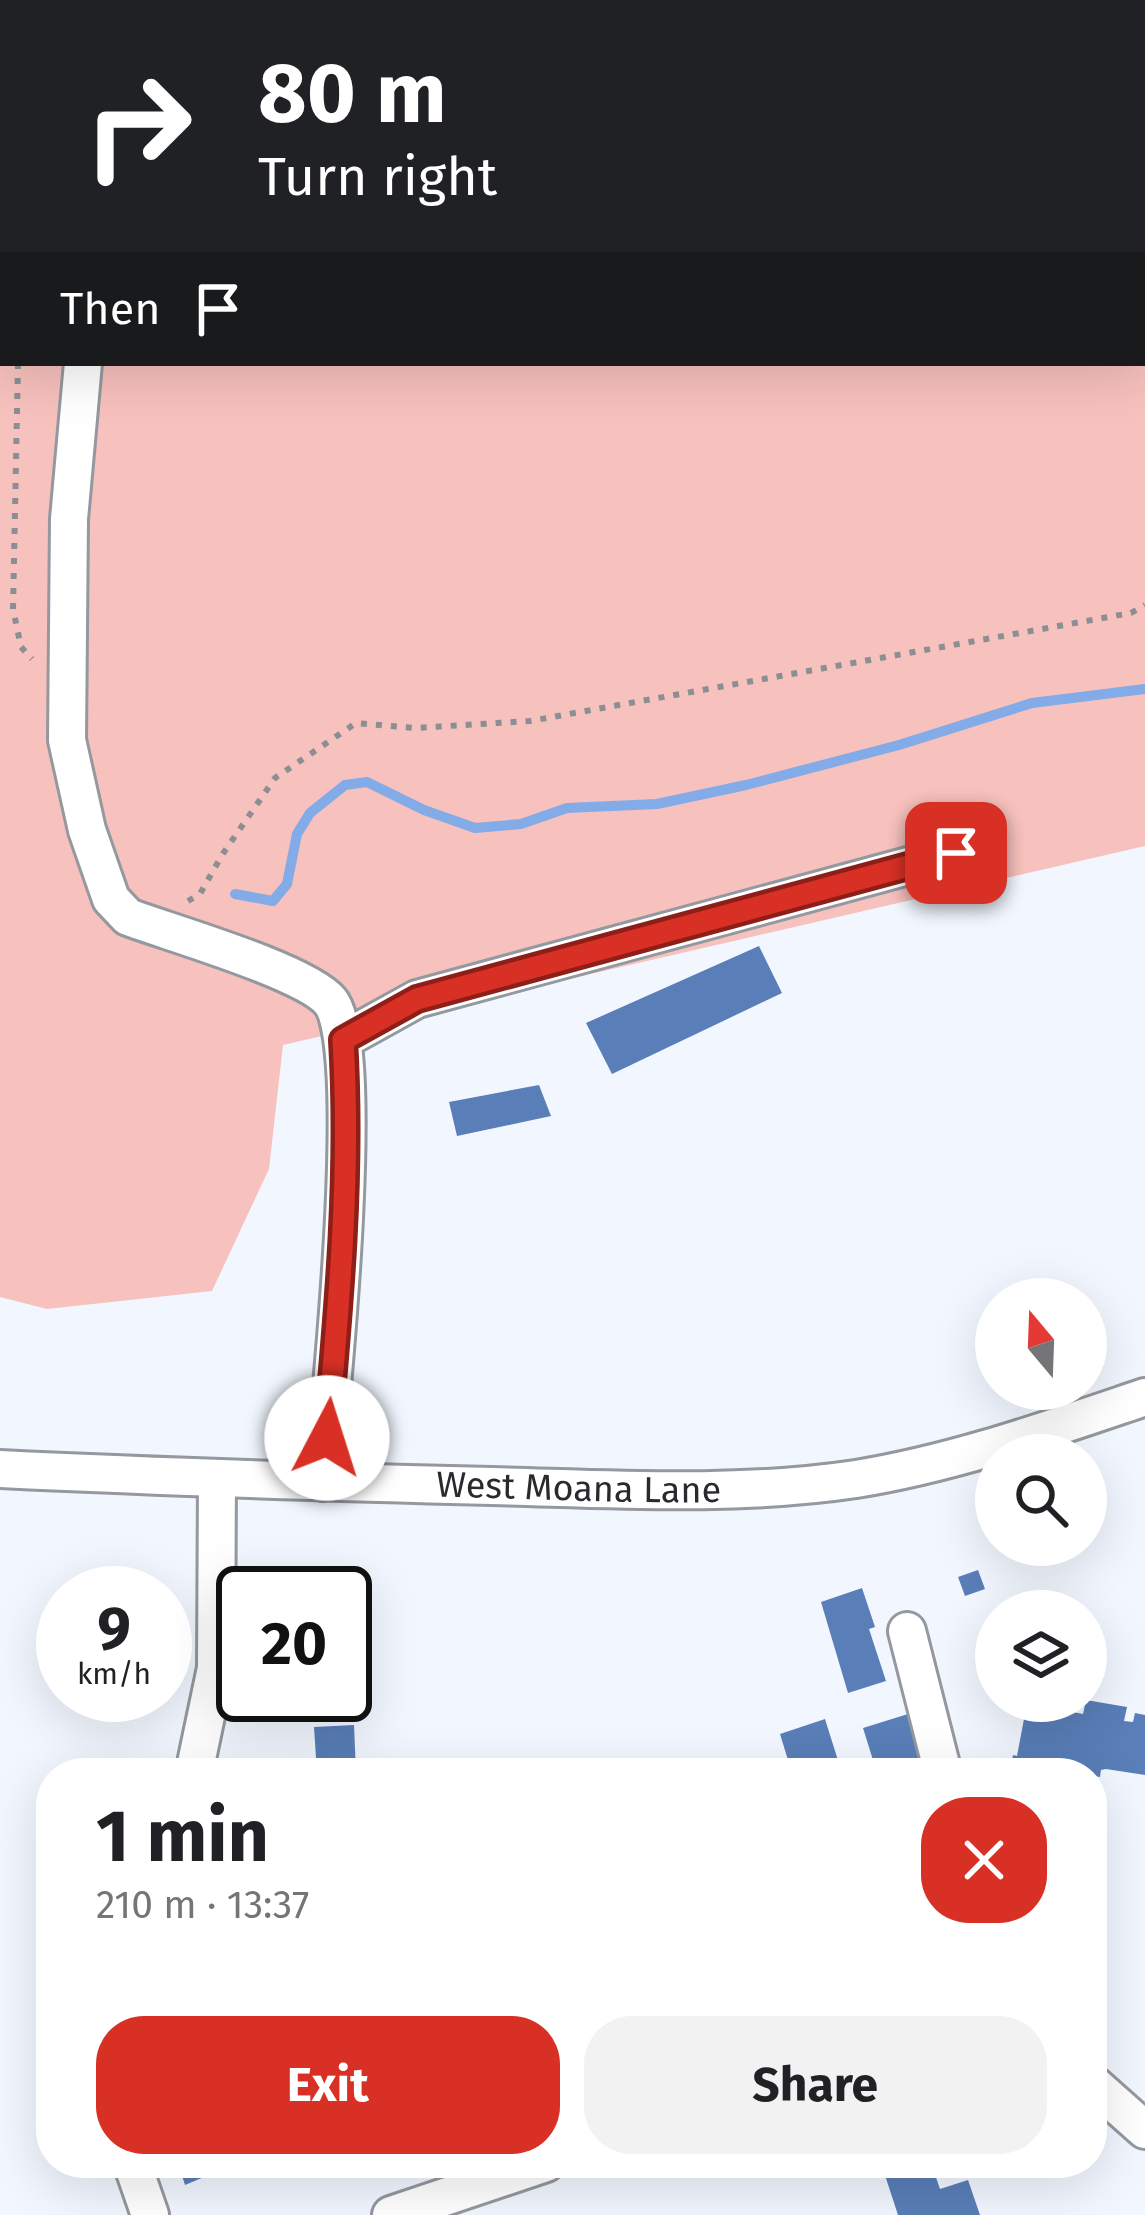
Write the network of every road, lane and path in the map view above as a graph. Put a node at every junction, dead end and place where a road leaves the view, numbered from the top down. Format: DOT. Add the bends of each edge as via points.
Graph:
graph roads {
  1 [pos="18,366"];
  2 [pos="83,366"];
  3 [pos="1145,605"];
  4 [pos="66,689"];
  5 [pos="956,853"];
  6 [pos="184,903"];
  7 [pos="343,1040"];
  8 [pos="1145,1397"];
  9 [pos="0,1469"];
  10 [pos="217,1479"];
  11 [pos="323,1482"];
  12 [pos="907,1631"];
  13 [pos="197,1758"];
  14 [pos="939,1758"];
  15 [pos="1107,2096"];
  16 [pos="1145,2130"];
  17 [pos="137,2178"];
  18 [pos="501,2178"];
  19 [pos="149,2215"];
  20 [pos="391,2215"];
  1 -- 4 [label="path" via="13,610 21,647"];
  2 -- 4 [label="street"];
  3 -- 6 [label="path" via="981,643 530,721 356,723 275,778 200,895"];
  4 -- 7 [label="street" via="72,763 111,899 128,917 300,980 332,1003"];
  5 -- 7 [label="street" via="417,999"];
  7 -- 11 [label="street" via="343,1265"];
  8 -- 11 [label="street, West Moana Lane" via="992,1448 799,1486"];
  9 -- 10 [label="street, West Moana Lane"];
  10 -- 11 [label="street, West Moana Lane"];
  10 -- 13 [label="street" via="215,1668"];
  12 -- 14 [label="street"];
  15 -- 16 [label="street"];
  17 -- 19 [label="street"];
  18 -- 20 [label="street"];
}
